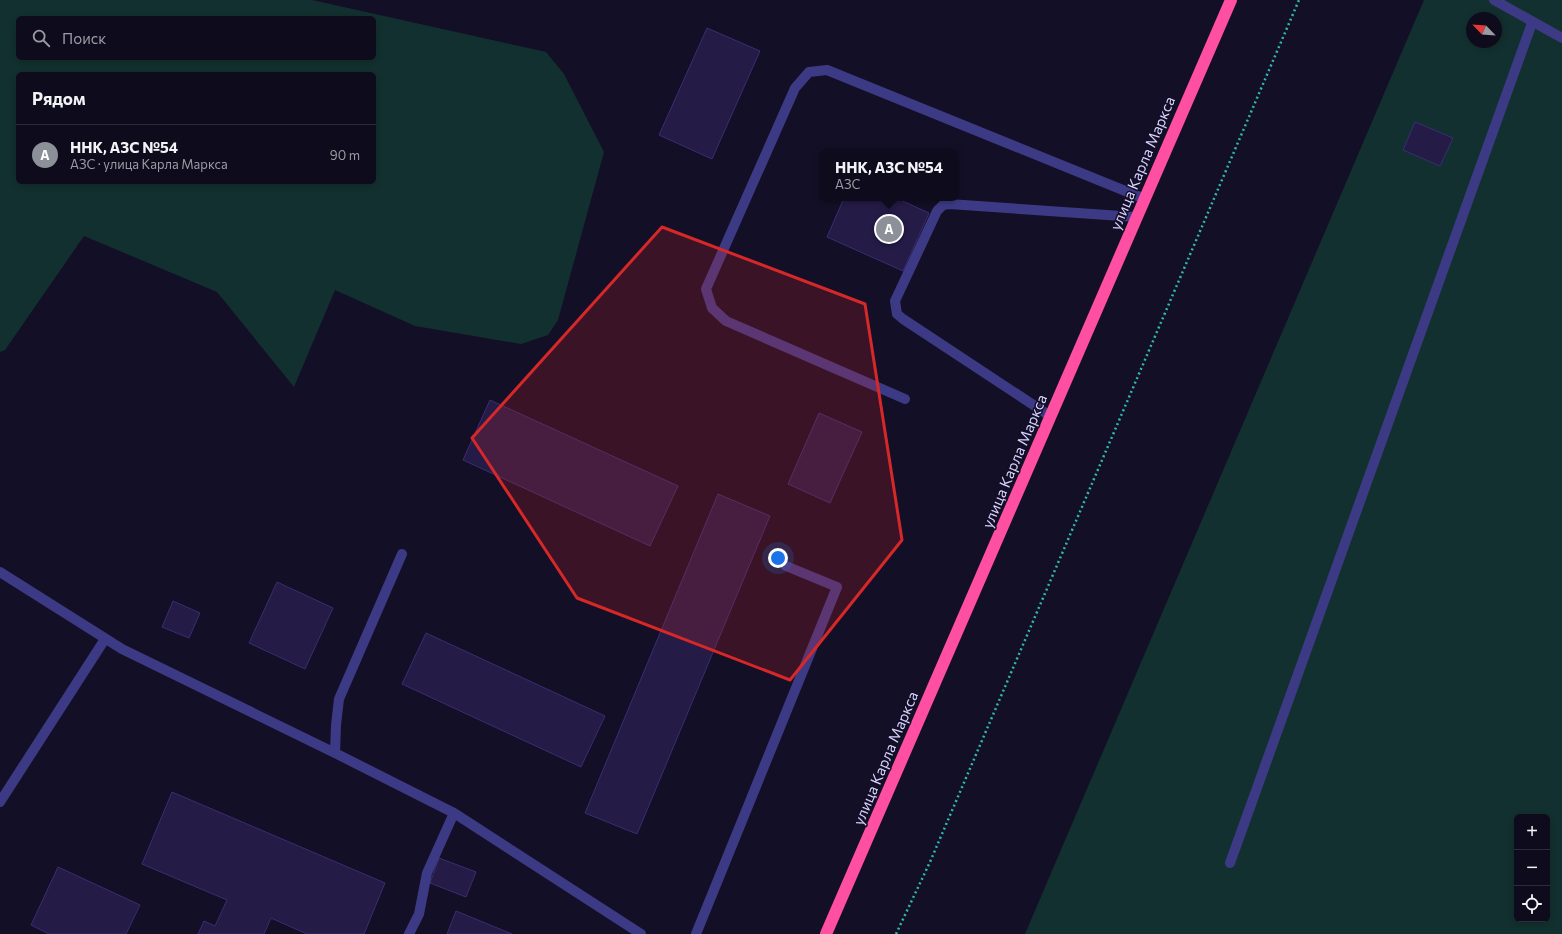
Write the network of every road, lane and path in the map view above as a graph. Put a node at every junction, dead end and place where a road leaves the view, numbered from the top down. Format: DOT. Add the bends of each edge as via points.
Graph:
graph roads {
  1 [pos="1231,0"];
  2 [pos="1299,0"];
  3 [pos="1494,0"];
  4 [pos="1532,23"];
  5 [pos="1562,38"];
  6 [pos="1145,199"];
  7 [pos="1136,217"];
  8 [pos="904,399"];
  9 [pos="1050,416"];
  10 [pos="402,554"];
  11 [pos="786,566"];
  12 [pos="0,572"];
  13 [pos="105,638"];
  14 [pos="335,753"];
  15 [pos="0,802"];
  16 [pos="454,813"];
  17 [pos="1230,863"];
  18 [pos="627,930"];
  19 [pos="409,934"];
  20 [pos="641,934"];
  21 [pos="696,934"];
  22 [pos="826,934"];
  23 [pos="896,934"];
  1 -- 6 [label="highway, улица Карла Маркса"];
  2 -- 23 [label="path" via="933,855"];
  3 -- 4 [label="street"];
  4 -- 5 [label="street"];
  4 -- 17 [label="street"];
  6 -- 7 [label="highway, улица Карла Маркса"];
  6 -- 8 [label="street" via="827,70 809,72 795,88 706,289 712,308 726,321"];
  7 -- 9 [label="highway, улица Карла Маркса"];
  7 -- 9 [label="street" via="943,205 937,211 895,301 897,314 903,319"];
  9 -- 22 [label="highway, улица Карла Маркса"];
  10 -- 14 [label="street" via="339,699"];
  11 -- 21 [label="street" via="837,587"];
  12 -- 13 [label="street"];
  13 -- 14 [label="street" via="122,649"];
  13 -- 15 [label="street"];
  14 -- 16 [label="street"];
  16 -- 18 [label="street"];
  16 -- 19 [label="street" via="427,873 419,914"];
  18 -- 20 [label="street"];
}
